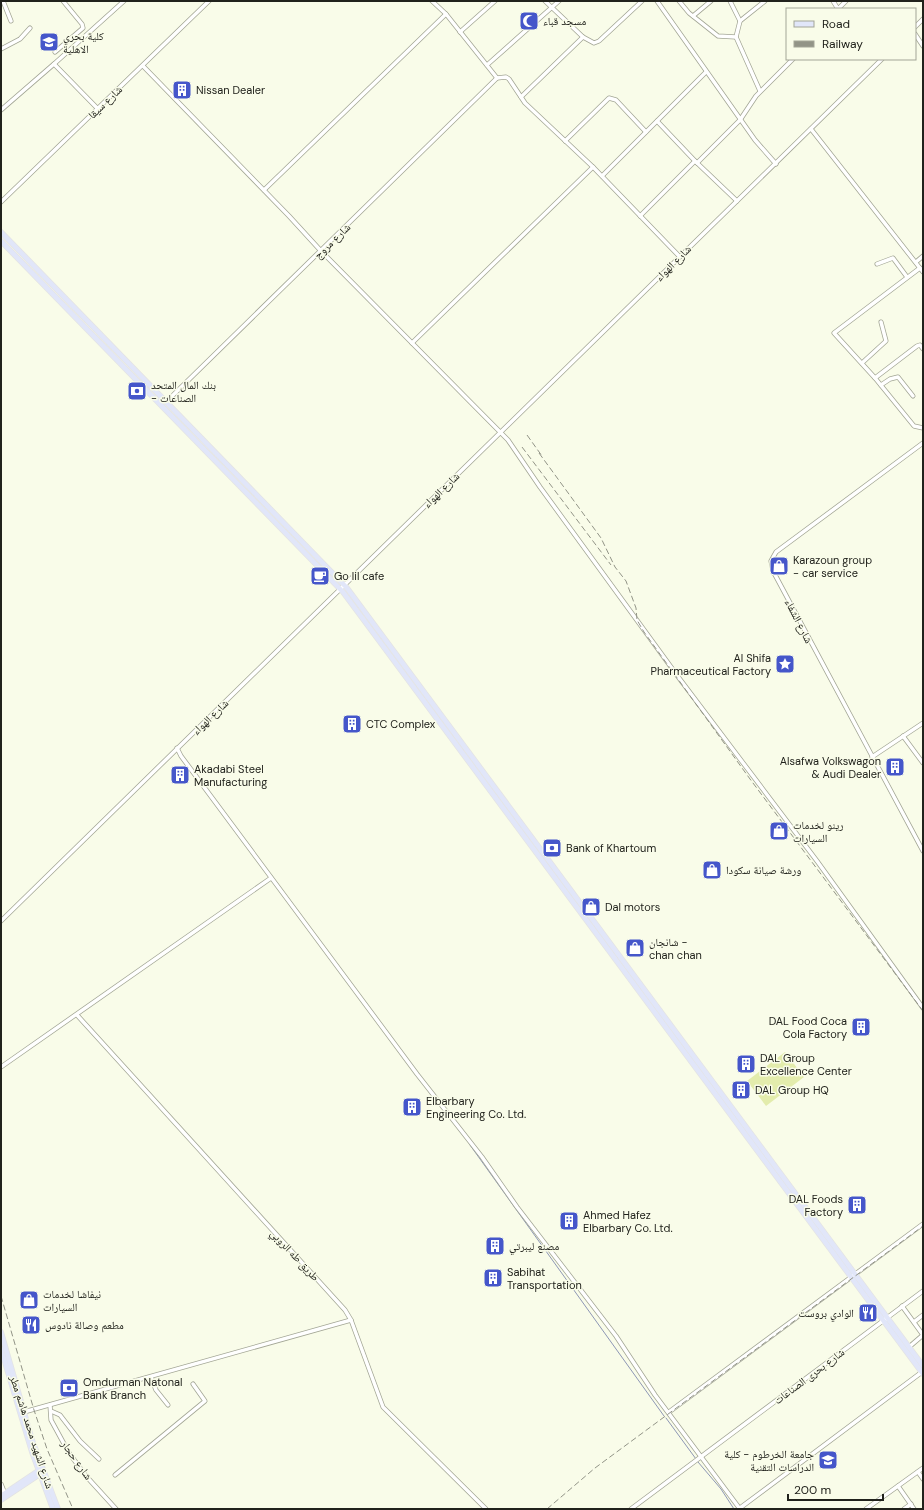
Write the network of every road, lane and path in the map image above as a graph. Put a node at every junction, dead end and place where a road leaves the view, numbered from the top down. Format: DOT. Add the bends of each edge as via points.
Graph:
graph roads {
  1 [pos="3,1"];
  2 [pos="63,1"];
  3 [pos="124,1"];
  4 [pos="209,1"];
  5 [pos="432,1"];
  6 [pos="495,1"];
  7 [pos="545,1"];
  8 [pos="559,1"];
  9 [pos="642,1"];
  10 [pos="657,1"];
  11 [pos="679,1"];
  12 [pos="711,1"];
  13 [pos="730,1"];
  14 [pos="765,1"];
  15 [pos="552,8"];
  16 [pos="446,14"];
  17 [pos="693,16"];
  18 [pos="11,21"];
  19 [pos="740,22"];
  20 [pos="30,28"];
  21 [pos="460,32"];
  22 [pos="916,36"];
  23 [pos="584,37"];
  24 [pos="736,37"];
  25 [pos="923,46"];
  26 [pos="1,49"];
  27 [pos="55,52"];
  28 [pos="792,60"];
  29 [pos="877,61"];
  30 [pos="54,64"];
  31 [pos="487,65"];
  32 [pos="142,66"];
  33 [pos="706,72"];
  34 [pos="496,78"];
  35 [pos="760,91"];
  36 [pos="521,97"];
  37 [pos="98,109"];
  38 [pos="1,110"];
  39 [pos="740,120"];
  40 [pos="657,121"];
  41 [pos="811,129"];
  42 [pos="646,132"];
  43 [pos="565,141"];
  44 [pos="696,162"];
  45 [pos="776,164"];
  46 [pos="593,167"];
  47 [pos="602,176"];
  48 [pos="264,190"];
  49 [pos="737,201"];
  50 [pos="1,202"];
  51 [pos="640,216"];
  52 [pos="1,232"];
  53 [pos="1,241"];
  54 [pos="321,251"];
  55 [pos="679,256"];
  56 [pos="923,256"];
  57 [pos="916,262"];
  58 [pos="877,264"];
  59 [pos="920,268"];
  60 [pos="923,272"];
  61 [pos="907,277"];
  62 [pos="880,322"];
  63 [pos="412,343"];
  64 [pos="923,349"];
  65 [pos="862,363"];
  66 [pos="875,378"];
  67 [pos="881,385"];
  68 [pos="913,396"];
  69 [pos="166,402"];
  70 [pos="923,428"];
  71 [pos="500,432"];
  72 [pos="923,443"];
  73 [pos="237,479"];
  74 [pos="343,587"];
  75 [pos="923,723"];
  76 [pos="903,736"];
  77 [pos="177,748"];
  78 [pos="872,757"];
  79 [pos="923,763"];
  80 [pos="923,851"];
  81 [pos="271,878"];
  82 [pos="1,921"];
  83 [pos="922,1007"];
  84 [pos="77,1015"];
  85 [pos="1,1067"];
  86 [pos="773,1163"];
  87 [pos="768,1167"];
  88 [pos="923,1224"];
  89 [pos="853,1276"];
  90 [pos="923,1291"];
  91 [pos="902,1306"];
  92 [pos="923,1315"];
  93 [pos="885,1319"];
  94 [pos="351,1320"];
  95 [pos="914,1322"];
  96 [pos="1,1332"];
  97 [pos="923,1335"];
  98 [pos="908,1346"];
  99 [pos="1,1349"];
  100 [pos="923,1366"];
  101 [pos="3,1367"];
  102 [pos="922,1373"];
  103 [pos="151,1377"];
  104 [pos="193,1384"];
  105 [pos="50,1405"];
  106 [pos="168,1405"];
  107 [pos="51,1411"];
  108 [pos="24,1412"];
  109 [pos="669,1412"];
  110 [pos="99,1459"];
  111 [pos="698,1459"];
  112 [pos="923,1468"];
  113 [pos="41,1471"];
  114 [pos="918,1472"];
  115 [pos="116,1476"];
  116 [pos="923,1479"];
  117 [pos="1,1484"];
  118 [pos="898,1486"];
  119 [pos="3,1495"];
  120 [pos="1,1500"];
  121 [pos="910,1504"];
  122 [pos="53,1509"];
  123 [pos="58,1509"];
  124 [pos="116,1509"];
  125 [pos="486,1509"];
  126 [pos="631,1509"];
  127 [pos="740,1509"];
  128 [pos="866,1509"];
  129 [pos="904,1509"];
  130 [pos="914,1509"];
  1 -- 18 [label="street"];
  2 -- 27 [label="street" via="83,28"];
  3 -- 30 [label="street"];
  4 -- 32 [label="street, شارع سيقا"];
  5 -- 16 [label="street"];
  6 -- 21 [label="street"];
  7 -- 15 [label="street"];
  8 -- 15 [label="street"];
  9 -- 23 [label="street" via="599,41 594,43"];
  10 -- 33 [label="street"];
  11 -- 17 [label="street"];
  12 -- 17 [label="street"];
  13 -- 19 [label="street"];
  14 -- 19 [label="street"];
  15 -- 23 [label="street"];
  15 -- 31 [label="street"];
  16 -- 21 [label="street"];
  16 -- 48 [label="street"];
  17 -- 24 [label="street" via="718,36"];
  19 -- 24 [label="street"];
  20 -- 26 [label="street" via="20,39"];
  21 -- 31 [label="street"];
  22 -- 25 [label="street"];
  23 -- 36 [label="street"];
  24 -- 35 [label="street"];
  28 -- 35 [label="street"];
  29 -- 41 [label="street, شارع الهواء"];
  30 -- 37 [label="street"];
  30 -- 38 [label="street"];
  31 -- 34 [label="street"];
  32 -- 37 [label="street, شارع سيقا"];
  32 -- 48 [label="street"];
  33 -- 39 [label="street"];
  33 -- 40 [label="street"];
  34 -- 36 [label="street" via="509,79"];
  34 -- 54 [label="street, شارع مروج"];
  35 -- 39 [label="street"];
  36 -- 43 [label="street"];
  37 -- 50 [label="street, شارع سيقا"];
  39 -- 44 [label="street"];
  39 -- 45 [label="street"];
  40 -- 42 [label="street"];
  40 -- 44 [label="street"];
  41 -- 45 [label="street, شارع الهواء"];
  41 -- 57 [label="street"];
  42 -- 43 [label="street" via="616,100 609,98"];
  42 -- 47 [label="street"];
  43 -- 46 [label="street"];
  44 -- 49 [label="street"];
  44 -- 51 [label="street"];
  45 -- 49 [label="street, شارع الهواء"];
  46 -- 47 [label="street"];
  46 -- 63 [label="street"];
  47 -- 51 [label="street"];
  48 -- 54 [label="street"];
  49 -- 55 [label="street, شارع الهواء"];
  51 -- 55 [label="street"];
  52 -- 69 [label="main road"];
  53 -- 73 [label="main road"];
  54 -- 63 [label="street"];
  54 -- 69 [label="street, شارع مروج"];
  55 -- 71 [label="street, شارع الهواء"];
  56 -- 57 [label="street"];
  57 -- 59 [label="street"];
  58 -- 61 [label="street" via="892,258"];
  59 -- 60 [label="street"];
  59 -- 61 [label="street"];
  61 -- 65 [label="street" via="834,333"];
  62 -- 65 [label="street" via="886,341"];
  63 -- 71 [label="street"];
  64 -- 66 [label="street" via="920,345 917,346"];
  65 -- 66 [label="street"];
  66 -- 67 [label="street"];
  67 -- 68 [label="street" via="898,377"];
  67 -- 70 [label="street" via="914,426"];
  69 -- 73 [label="main road"];
  71 -- 74 [label="street, شارع الهواء"];
  71 -- 83 [label="street" via="516,450 679,678 817,861"];
  72 -- 78 [label="street, شارع الشفاء" via="771,558 771,566 776,576"];
  73 -- 74 [label="main road"];
  74 -- 77 [label="street, شارع الهواء"];
  74 -- 86 [label="main road"];
  74 -- 87 [label="main road"];
  75 -- 76 [label="street"];
  76 -- 78 [label="street"];
  76 -- 79 [label="street"];
  77 -- 81 [label="street"];
  77 -- 82 [label="street, شارع الهواء"];
  78 -- 80 [label="street, شارع الشفاء"];
  81 -- 84 [label="street"];
  81 -- 109 [label="street" via="616,1336 639,1373"];
  84 -- 85 [label="street"];
  84 -- 94 [label="street, طريق طه الروبي" via="331,1294"];
  86 -- 87 [label="main road"];
  86 -- 89 [label="main road"];
  87 -- 89 [label="main road"];
  88 -- 89 [label="street"];
  89 -- 93 [label="main road"];
  89 -- 109 [label="street"];
  90 -- 91 [label="street, شارع بحرى الصناعات"];
  91 -- 93 [label="street, شارع بحرى الصناعات"];
  91 -- 95 [label="street"];
  92 -- 95 [label="street"];
  93 -- 98 [label="main road"];
  93 -- 102 [label="main road"];
  93 -- 111 [label="street, شارع بحرى الصناعات"];
  94 -- 103 [label="street"];
  94 -- 125 [label="street, طريق طه الروبي" via="383,1407"];
  95 -- 97 [label="street"];
  96 -- 108 [label="main road, شارع الشهيد محمد هاشم مطر"];
  97 -- 98 [label="street"];
  98 -- 100 [label="main road"];
  99 -- 101 [label="main road, شارع الشهيد محمد هاشم مطر"];
  101 -- 113 [label="main road, شارع الشهيد محمد هاشم مطر"];
  102 -- 127 [label="street"];
  103 -- 105 [label="street"];
  103 -- 106 [label="street" via="156,1390"];
  104 -- 115 [label="street" via="204,1402"];
  105 -- 107 [label="street, شارع حجار"];
  105 -- 108 [label="street"];
  107 -- 110 [label="street" via="60,1415 80,1441"];
  107 -- 124 [label="street, شارع حجار" via="51,1420 69,1453"];
  108 -- 113 [label="main road, شارع الشهيد محمد هاشم مطر"];
  109 -- 111 [label="street"];
  111 -- 126 [label="street, شارع بحرى الصناعات"];
  111 -- 127 [label="street"];
  112 -- 114 [label="street"];
  113 -- 119 [label="main road"];
  113 -- 120 [label="main road"];
  113 -- 122 [label="main road, شارع الشهيد محمد هاشم مطر"];
  113 -- 123 [label="main road, شارع الشهيد محمد هاشم مطر"];
  114 -- 116 [label="street"];
  114 -- 118 [label="street"];
  117 -- 119 [label="street"];
  118 -- 121 [label="street"];
  118 -- 128 [label="street"];
  121 -- 129 [label="street"];
  121 -- 130 [label="street"];
}
